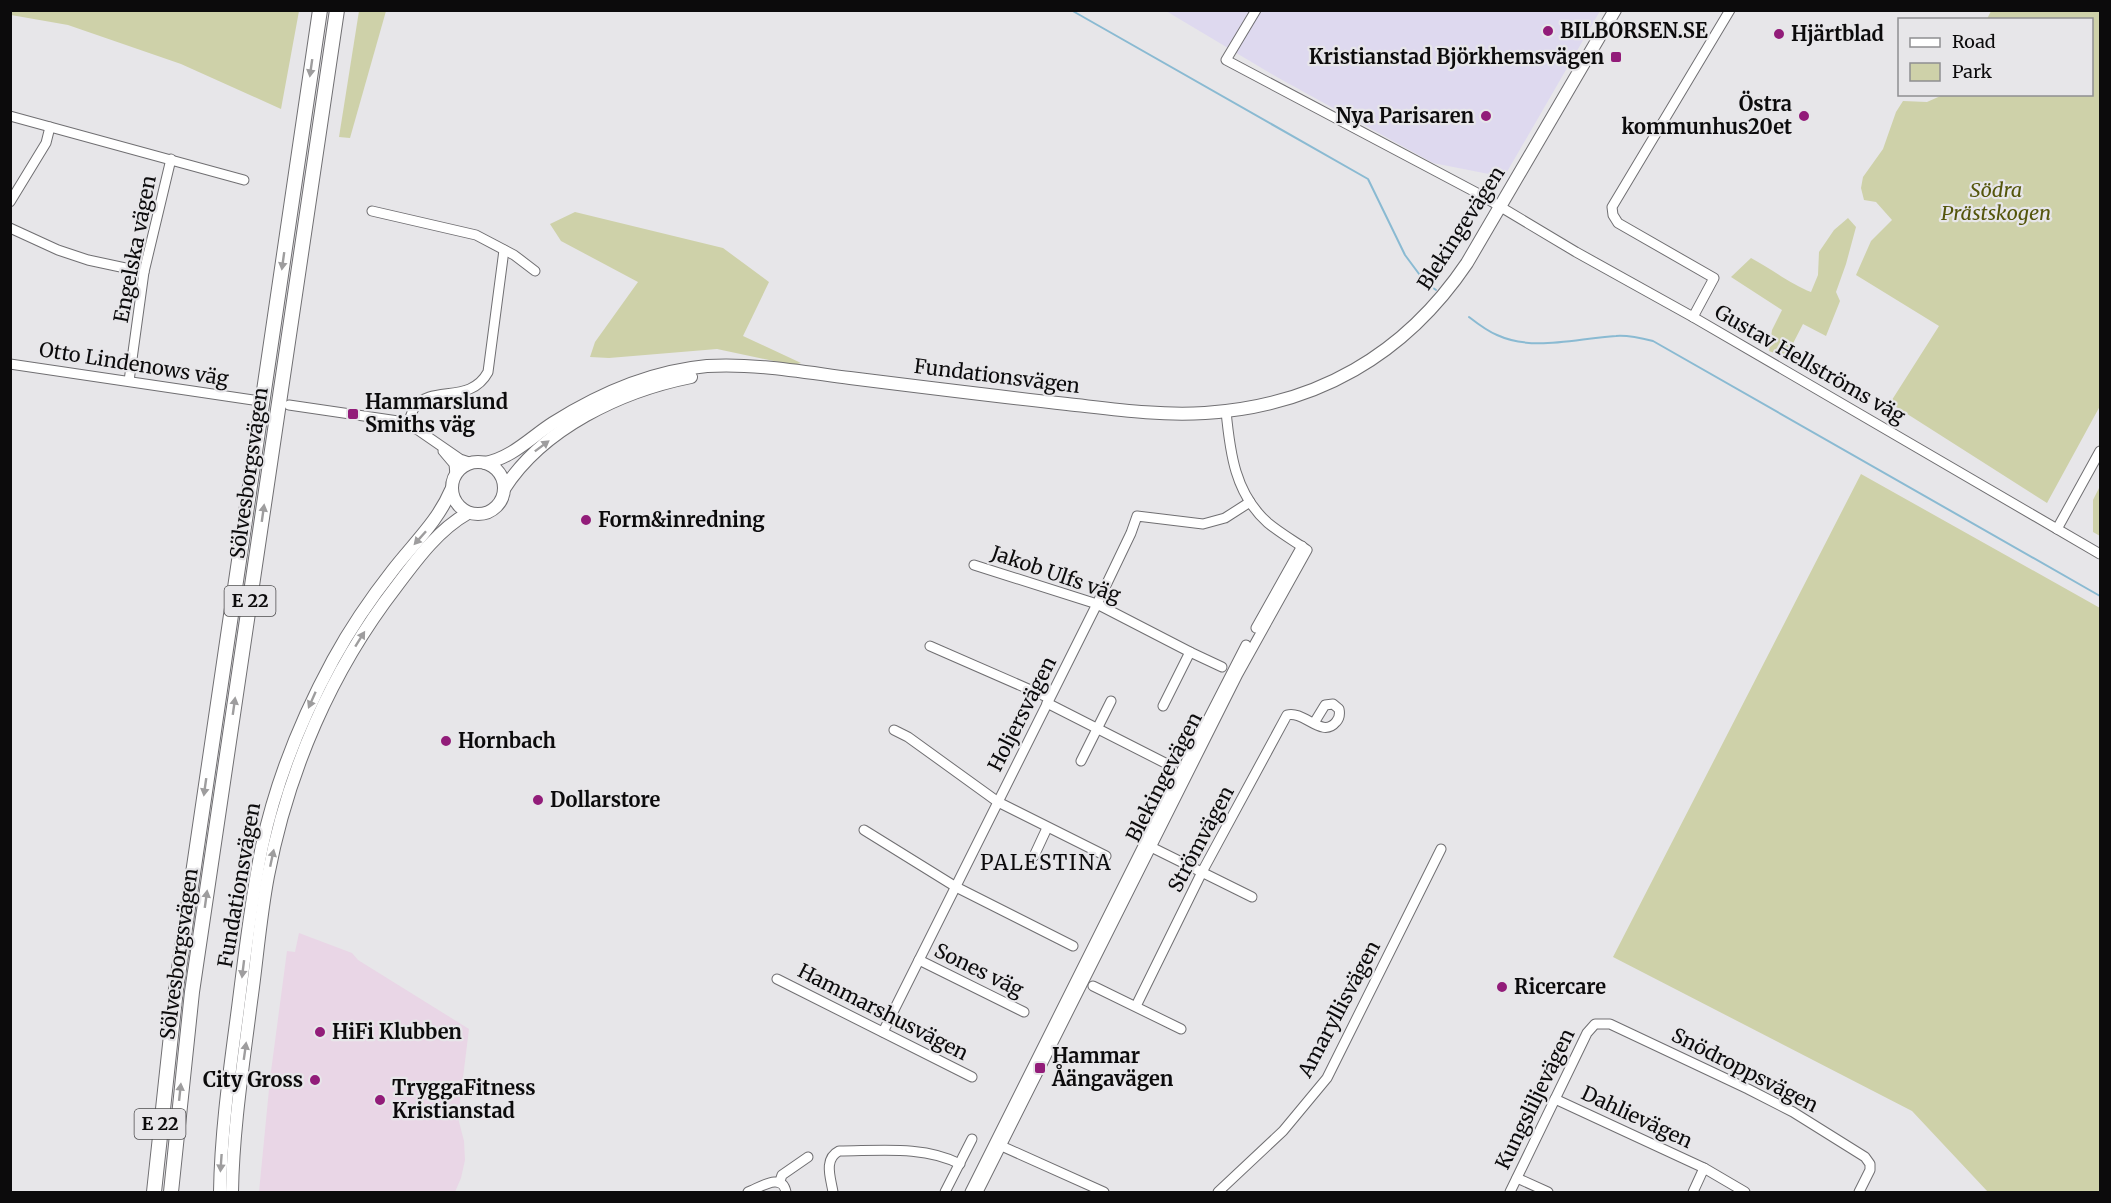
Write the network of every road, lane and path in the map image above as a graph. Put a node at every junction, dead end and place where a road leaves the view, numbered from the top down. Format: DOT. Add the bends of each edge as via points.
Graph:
graph roads {
  1 [pos="320,10"];
  2 [pos="337,10"];
  3 [pos="1256,10"];
  4 [pos="1615,10"];
  5 [pos="1730,10"];
  6 [pos="10,116"];
  7 [pos="50,127"];
  8 [pos="171,159"];
  9 [pos="244,180"];
  10 [pos="10,202"];
  11 [pos="1501,207"];
  12 [pos="372,211"];
  13 [pos="10,228"];
  14 [pos="504,250"];
  15 [pos="535,271"];
  16 [pos="144,272"];
  17 [pos="1693,317"];
  18 [pos="10,364"];
  19 [pos="765,368"];
  20 [pos="129,381"];
  21 [pos="253,400"];
  22 [pos="289,405"];
  23 [pos="1226,411"];
  24 [pos="408,425"];
  25 [pos="436,442"];
  26 [pos="2100,451"];
  27 [pos="472,463"];
  28 [pos="485,463"];
  29 [pos="455,475"];
  30 [pos="504,489"];
  31 [pos="451,490"];
  32 [pos="1250,502"];
  33 [pos="468,513"];
  34 [pos="2056,528"];
  35 [pos="2100,554"];
  36 [pos="974,565"];
  37 [pos="1097,604"];
  38 [pos="930,646"];
  39 [pos="1190,652"];
  40 [pos="1222,667"];
  41 [pos="1048,701"];
  42 [pos="1111,701"];
  43 [pos="1162,706"];
  44 [pos="1314,723"];
  45 [pos="1096,729"];
  46 [pos="894,730"];
  47 [pos="1081,760"];
  48 [pos="1171,766"];
  49 [pos="998,802"];
  50 [pos="1047,828"];
  51 [pos="864,830"];
  52 [pos="1148,845"];
  53 [pos="1441,849"];
  54 [pos="1034,856"];
  55 [pos="1106,856"];
  56 [pos="1202,872"];
  57 [pos="956,887"];
  58 [pos="1252,897"];
  59 [pos="1073,946"];
  60 [pos="919,960"];
  61 [pos="777,980"];
  62 [pos="1093,986"];
  63 [pos="1136,1006"];
  64 [pos="1024,1012"];
  65 [pos="1595,1024"];
  66 [pos="1181,1029"];
  67 [pos="883,1032"];
  68 [pos="972,1077"];
  69 [pos="1555,1099"];
  70 [pos="972,1139"];
  71 [pos="998,1144"];
  72 [pos="808,1157"];
  73 [pos="960,1164"];
  74 [pos="1704,1168"];
  75 [pos="1517,1178"];
  76 [pos="780,1181"];
  77 [pos="1080,1188"];
  78 [pos="154,1192"];
  79 [pos="171,1192"];
  80 [pos="220,1192"];
  81 [pos="232,1192"];
  82 [pos="748,1192"];
  83 [pos="786,1192"];
  84 [pos="833,1192"];
  85 [pos="945,1192"];
  86 [pos="970,1192"];
  87 [pos="978,1192"];
  88 [pos="1104,1192"];
  89 [pos="1218,1192"];
  90 [pos="1510,1192"];
  91 [pos="1548,1192"];
  92 [pos="1693,1192"];
  93 [pos="1745,1192"];
  94 [pos="1859,1192"];
  1 -- 78 [label="highway, Sölvesborgsvägen / E 22, one-way" via="177,977"];
  79 -- 2 [label="highway, Sölvesborgsvägen / E 22, one-way" via="192,992"];
  3 -- 11 [label="street, Gustav Hellströms väg" via="1226,60"];
  4 -- 11 [label="main road, Blekingevägen"];
  5 -- 17 [label="street" via="1612,207 1618,223 1714,278"];
  6 -- 7 [label="street, Engelska vägen"];
  7 -- 8 [label="street, Engelska vägen"];
  7 -- 10 [label="street" via="46,142"];
  8 -- 9 [label="street, Engelska vägen"];
  8 -- 16 [label="street, Engelska vägen"];
  11 -- 17 [label="street, Gustav Hellströms väg"];
  11 -- 23 [label="main road, Blekingevägen" via="1440,301 1389,348 1318,388"];
  12 -- 14 [label="street" via="476,235"];
  13 -- 16 [label="street" via="88,260"];
  14 -- 15 [label="street"];
  14 -- 24 [label="street" via="488,372 472,389 419,403"];
  16 -- 20 [label="street, Engelska vägen"];
  17 -- 34 [label="street, Gustav Hellströms väg"];
  18 -- 20 [label="street, Otto Lindenows väg"];
  19 -- 23 [label="main road, Fundationsvägen" via="1144,412"];
  19 -- 28 [label="main road, Fundationsvägen" via="705,366 633,384 570,413 506,456"];
  30 -- 19 [label="main road, Fundationsvägen, one-way" via="517,468 546,442 624,397 687,378"];
  20 -- 21 [label="street, Otto Lindenows väg"];
  22 -- 24 [label="street" via="386,418"];
  23 -- 32 [label="street, Blekingevägen" via="1236,475"];
  24 -- 25 [label="street"];
  25 -- 27 [label="street"];
  25 -- 29 [label="street" via="454,464"];
  26 -- 34 [label="street"];
  27 -- 28 [label="main road"];
  27 -- 29 [label="main road"];
  28 -- 30 [label="main road" via="500,475"];
  29 -- 31 [label="main road"];
  30 -- 33 [label="main road" via="492,510"];
  31 -- 33 [label="main road" via="458,506"];
  31 -- 80 [label="main road, Fundationsvägen, one-way" via="433,524 372,598 334,658 301,725 278,786 262,844 252,905 225,1109"];
  32 -- 37 [label="street, Holjersvägen" via="1226,518 1203,524 1137,516"];
  32 -- 52 [label="street, Blekingevägen" via="1269,524 1304,548 1232,671"];
  81 -- 33 [label="main road, Fundationsvägen, one-way" via="237,1111 268,877 301,758 327,697 381,605 436,538"];
  34 -- 35 [label="street, Gustav Hellströms väg"];
  36 -- 37 [label="street, Jakob Ulfs väg"];
  37 -- 39 [label="street, Jakob Ulfs väg"];
  37 -- 41 [label="street, Holjersvägen"];
  38 -- 41 [label="street"];
  39 -- 40 [label="street, Jakob Ulfs väg"];
  39 -- 43 [label="street"];
  41 -- 45 [label="street"];
  41 -- 49 [label="street, Holjersvägen"];
  42 -- 45 [label="street"];
  44 -- 56 [label="street, Strömvägen" via="1287,715"];
  45 -- 47 [label="street"];
  45 -- 48 [label="street"];
  46 -- 49 [label="street"];
  49 -- 50 [label="street"];
  49 -- 57 [label="street, Holjersvägen"];
  50 -- 54 [label="street"];
  50 -- 55 [label="street"];
  51 -- 57 [label="street"];
  52 -- 56 [label="street"];
  52 -- 71 [label="street, Blekingevägen"];
  53 -- 89 [label="street, Amaryllisvägen" via="1327,1078 1283,1131"];
  56 -- 58 [label="street"];
  56 -- 63 [label="street, Strömvägen"];
  57 -- 59 [label="street"];
  57 -- 60 [label="street, Holjersvägen"];
  60 -- 64 [label="street, Sones väg"];
  60 -- 67 [label="street, Holjersvägen"];
  61 -- 67 [label="street, Hammarshusvägen"];
  62 -- 63 [label="street"];
  63 -- 66 [label="street"];
  65 -- 69 [label="street, Kungsliljevägen"];
  65 -- 94 [label="street, Snödroppsvägen" via="1610,1024 1748,1089 1865,1157 1870,1170"];
  67 -- 68 [label="street, Hammarshusvägen"];
  69 -- 74 [label="street, Dahlievägen"];
  69 -- 75 [label="street, Kungsliljevägen"];
  70 -- 73 [label="street"];
  71 -- 77 [label="street"];
  71 -- 86 [label="street, Blekingevägen"];
  71 -- 87 [label="street, Blekingevägen"];
  72 -- 76 [label="street" via="782,1175"];
  73 -- 84 [label="street" via="949,1158 898,1150 839,1151 828,1164"];
  73 -- 85 [label="street"];
  74 -- 92 [label="street, Dahlievägen"];
  74 -- 93 [label="street, Dahlievägen"];
  75 -- 90 [label="street, Kungsliljevägen"];
  75 -- 91 [label="street"];
  76 -- 82 [label="street"];
  76 -- 83 [label="street"];
  77 -- 88 [label="street"];
}
